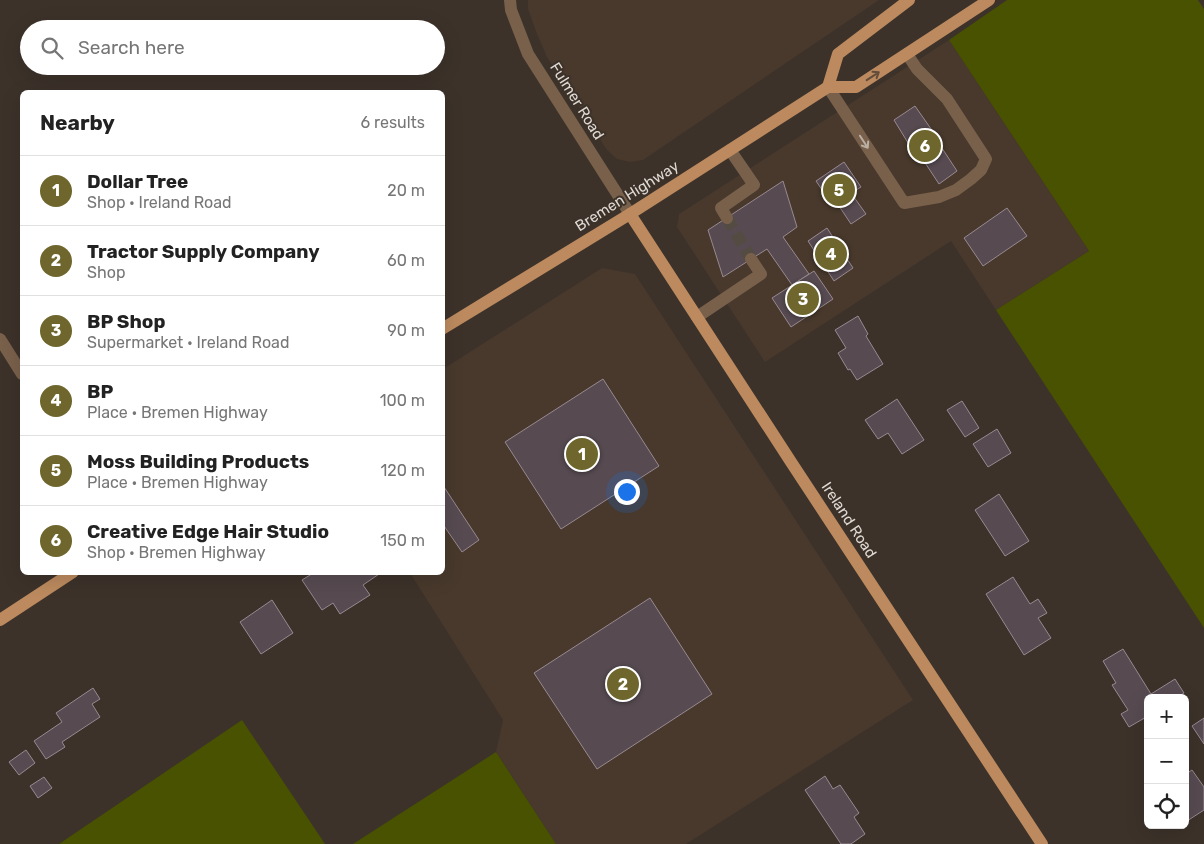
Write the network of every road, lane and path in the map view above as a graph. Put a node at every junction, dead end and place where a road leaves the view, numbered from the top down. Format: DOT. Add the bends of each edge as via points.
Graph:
graph roads {
  1 [pos="510,0"];
  2 [pos="909,0"];
  3 [pos="972,0"];
  4 [pos="989,0"];
  5 [pos="968,14"];
  6 [pos="907,54"];
  7 [pos="828,87"];
  8 [pos="730,150"];
  9 [pos="630,214"];
  10 [pos="727,218"];
  11 [pos="751,259"];
  12 [pos="697,317"];
  13 [pos="445,327"];
  14 [pos="0,339"];
  15 [pos="20,371"];
  16 [pos="68,575"];
  17 [pos="0,620"];
  18 [pos="1042,844"];
  1 -- 9 [label="street, Fulmer Road" via="528,54"];
  2 -- 7 [label="main road" via="838,54"];
  3 -- 5 [label="street"];
  4 -- 5 [label="main road"];
  5 -- 6 [label="main road"];
  7 -- 6 [label="main road, one-way" via="856,87"];
  7 -- 6 [label="street, one-way" via="904,203 939,197 956,190 981,170 986,159 947,99"];
  7 -- 8 [label="main road, Bremen Highway"];
  8 -- 9 [label="main road, Bremen Highway"];
  8 -- 10 [label="street" via="754,186 721,208"];
  9 -- 12 [label="main road, Ireland Road"];
  9 -- 13 [label="main road, Bremen Highway"];
  11 -- 12 [label="street" via="761,274"];
  12 -- 18 [label="main road, Ireland Road"];
  14 -- 15 [label="street"];
  16 -- 17 [label="main road"];
}
